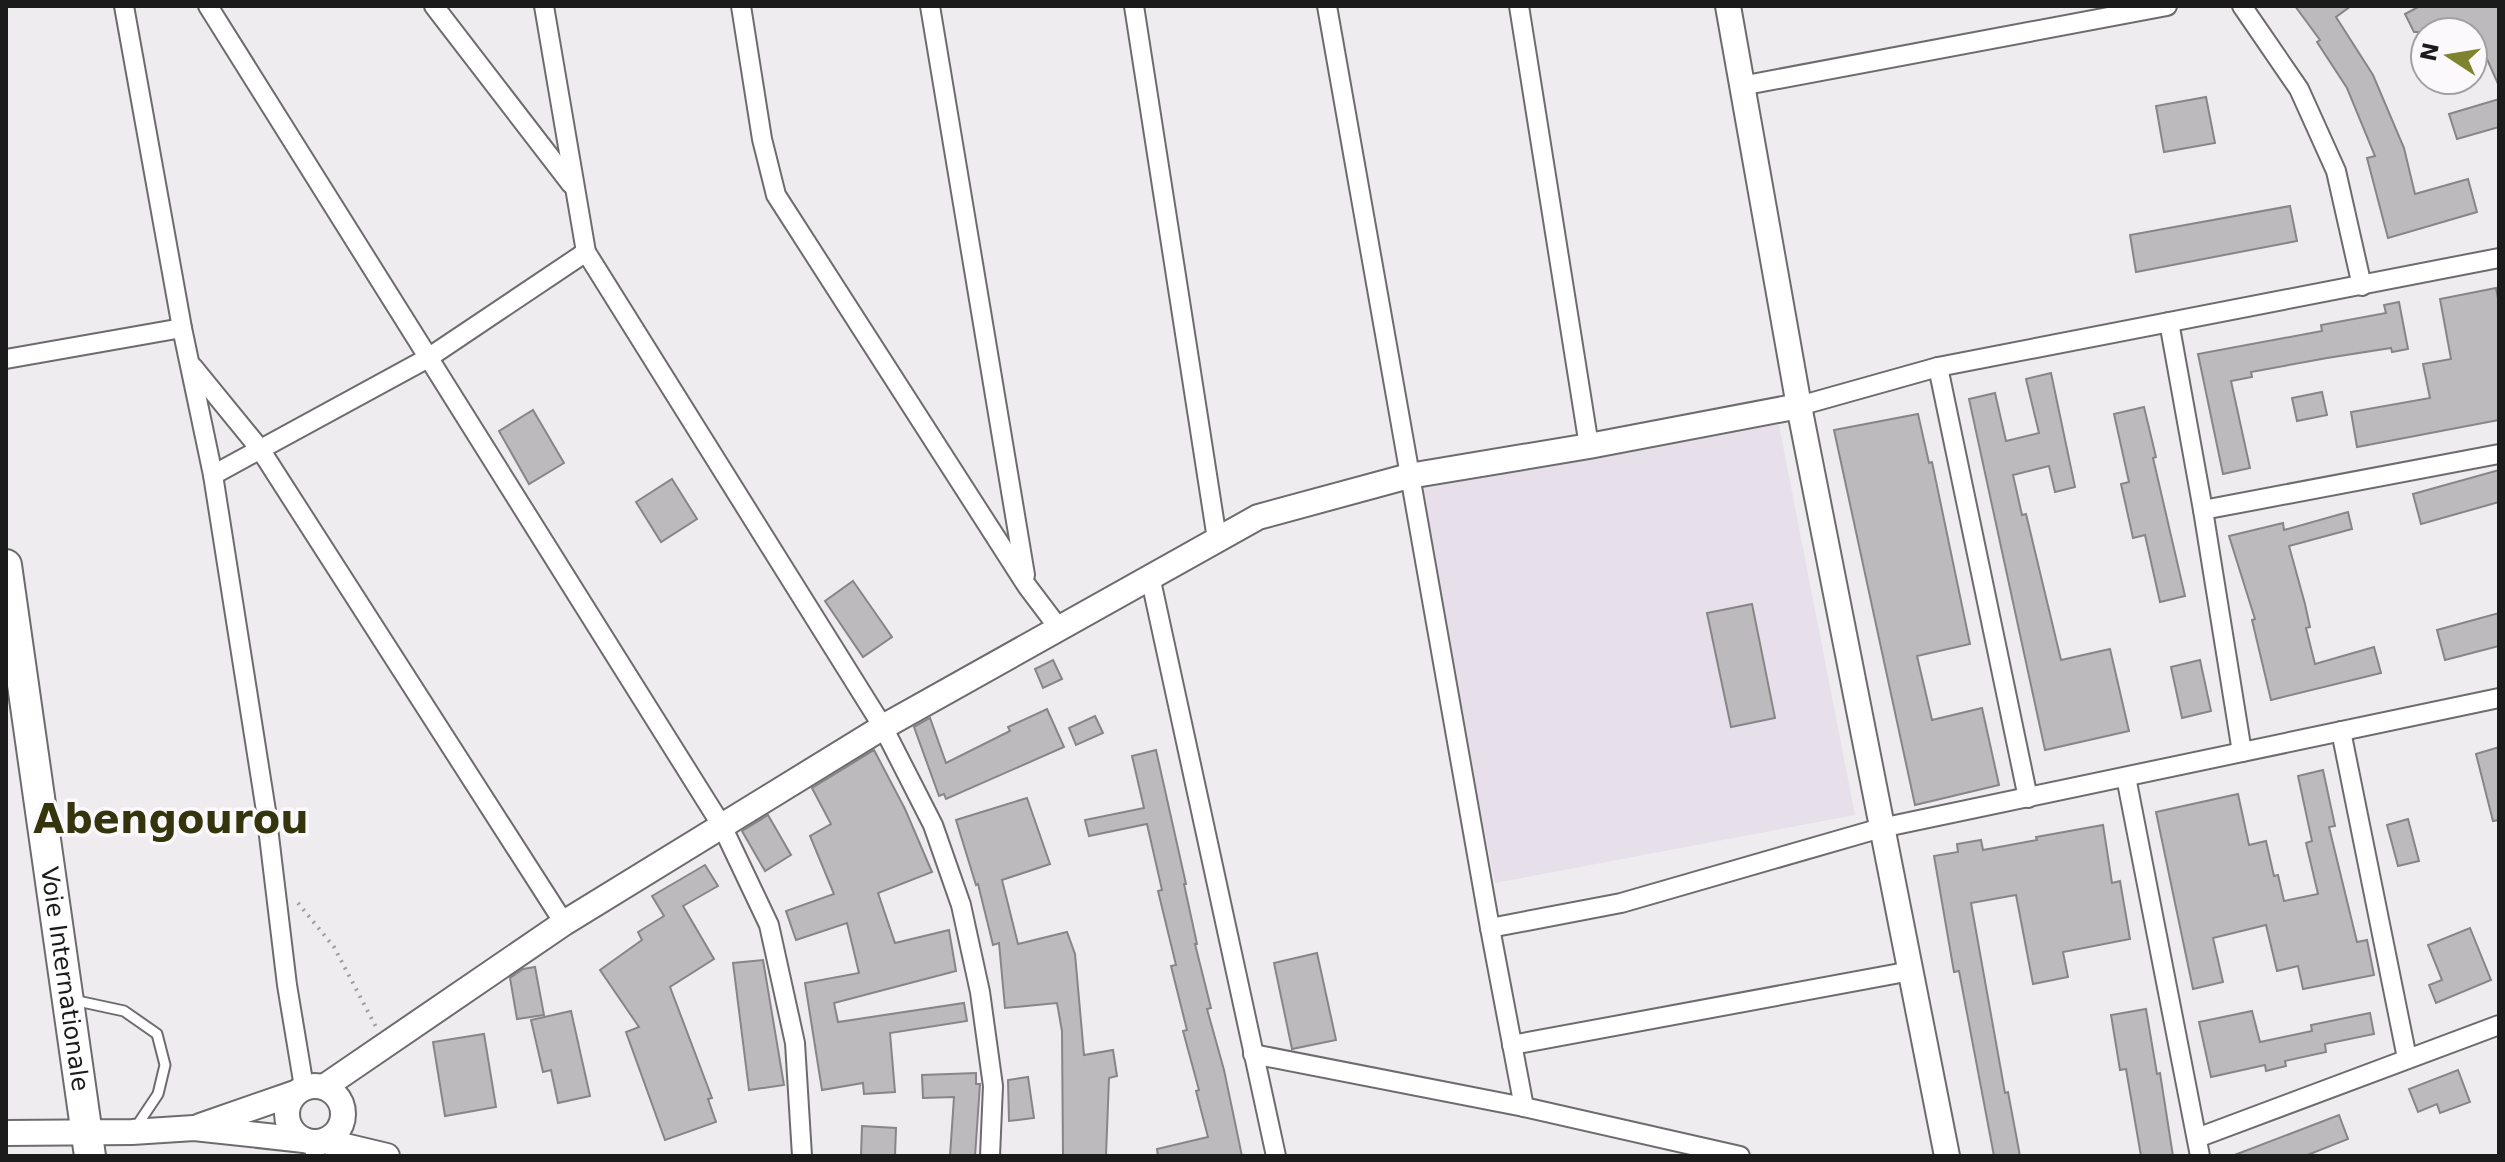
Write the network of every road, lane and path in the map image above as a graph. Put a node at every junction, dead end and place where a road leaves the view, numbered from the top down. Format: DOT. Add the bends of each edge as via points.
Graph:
graph roads {
  1 [pos="124,6"];
  2 [pos="208,6"];
  3 [pos="434,6"];
  4 [pos="544,6"];
  5 [pos="741,6"];
  6 [pos="930,6"];
  7 [pos="1134,6"];
  8 [pos="1327,6"];
  9 [pos="1519,6"];
  10 [pos="1728,6"];
  11 [pos="2167,6"];
  12 [pos="2242,6"];
  13 [pos="1741,86"];
  14 [pos="574,189"];
  15 [pos="586,252"];
  16 [pos="2499,258"];
  17 [pos="2362,286"];
  18 [pos="2169,322"];
  19 [pos="182,328"];
  20 [pos="428,358"];
  21 [pos="6,359"];
  22 [pos="191,365"];
  23 [pos="1938,367"];
  24 [pos="1799,406"];
  25 [pos="1589,446"];
  26 [pos="260,449"];
  27 [pos="2499,454"];
  28 [pos="213,475"];
  29 [pos="1409,476"];
  30 [pos="2203,510"];
  31 [pos="1217,539"];
  32 [pos="6,565"];
  33 [pos="1150,576"];
  34 [pos="1027,586"];
  35 [pos="1058,627"];
  36 [pos="2499,698"];
  37 [pos="883,727"];
  38 [pos="2341,731"];
  39 [pos="2242,752"];
  40 [pos="2126,777"];
  41 [pos="2028,798"];
  42 [pos="722,826"];
  43 [pos="1881,828"];
  44 [pos="276,876"];
  45 [pos="564,923"];
  46 [pos="1490,928"];
  47 [pos="1911,971"];
  48 [pos="69,999"];
  49 [pos="2499,1025"];
  50 [pos="385,1043"];
  51 [pos="1512,1045"];
  52 [pos="1253,1054"];
  53 [pos="2407,1058"];
  54 [pos="308,1089"];
  55 [pos="1524,1107"];
  56 [pos="194,1128"];
  57 [pos="132,1132"];
  58 [pos="6,1133"];
  59 [pos="89,1144"];
  60 [pos="314,1145"];
  61 [pos="2199,1147"];
  62 [pos="387,1156"];
  63 [pos="802,1156"];
  64 [pos="990,1156"];
  65 [pos="1276,1156"];
  66 [pos="1740,1156"];
  67 [pos="1947,1156"];
  1 -- 19 [label="street"];
  2 -- 20 [label="street"];
  3 -- 14 [label="street"];
  4 -- 14 [label="street"];
  5 -- 34 [label="street" via="776,195"];
  6 -- 34 [label="street"];
  7 -- 31 [label="street"];
  8 -- 29 [label="street"];
  9 -- 25 [label="street"];
  10 -- 13 [label="street"];
  11 -- 13 [label="street"];
  12 -- 17 [label="street" via="2299,89 2336,171"];
  13 -- 24 [label="street"];
  14 -- 15 [label="street"];
  15 -- 20 [label="street"];
  15 -- 37 [label="street"];
  16 -- 17 [label="street"];
  17 -- 18 [label="street"];
  18 -- 23 [label="street"];
  18 -- 30 [label="street"];
  19 -- 21 [label="street"];
  19 -- 22 [label="street"];
  20 -- 26 [label="street"];
  20 -- 42 [label="street"];
  22 -- 26 [label="street"];
  22 -- 28 [label="street"];
  23 -- 24 [label="street"];
  23 -- 41 [label="street"];
  24 -- 25 [label="street"];
  24 -- 43 [label="street"];
  25 -- 29 [label="street"];
  26 -- 28 [label="street"];
  26 -- 45 [label="street"];
  27 -- 30 [label="street"];
  28 -- 44 [label="street"];
  29 -- 31 [label="street" via="1258,517"];
  29 -- 46 [label="street"];
  30 -- 39 [label="street"];
  31 -- 33 [label="street"];
  32 -- 48 [label="main road, Voie Internationale"];
  33 -- 35 [label="street"];
  33 -- 52 [label="street"];
  34 -- 35 [label="street"];
  35 -- 37 [label="street"];
  36 -- 38 [label="street"];
  37 -- 42 [label="street"];
  37 -- 64 [label="street" via="933,825 961,905 993,1086"];
  38 -- 39 [label="street"];
  38 -- 53 [label="street"];
  39 -- 40 [label="street"];
  40 -- 41 [label="street"];
  40 -- 61 [label="street"];
  41 -- 43 [label="street"];
  42 -- 45 [label="street"];
  42 -- 63 [label="street" via="769,925 795,1043"];
  43 -- 46 [label="street" via="1621,903"];
  43 -- 47 [label="street"];
  44 -- 50 [label="path" via="334,947"];
  44 -- 54 [label="street" via="287,985"];
  45 -- 50 [label="street"];
  46 -- 51 [label="street"];
  47 -- 51 [label="street"];
  47 -- 67 [label="street"];
  48 -- 57 [label="lane" via="124,1011 157,1034 165,1065 158,1094"];
  48 -- 59 [label="main road, Voie Internationale"];
  49 -- 53 [label="street"];
  50 -- 54 [label="street"];
  51 -- 55 [label="street"];
  52 -- 55 [label="street"];
  52 -- 65 [label="street"];
  53 -- 61 [label="street"];
  54 -- 56 [label="street"];
  54 -- 60 [label="street" via="288,1105 287,1119 293,1132"];
  54 -- 60 [label="street" via="338,1097 344,1114 338,1131"];
  55 -- 66 [label="street"];
  56 -- 57 [label="street"];
  56 -- 60 [label="street"];
  57 -- 59 [label="street"];
  58 -- 59 [label="street"];
  60 -- 62 [label="street"];
}
